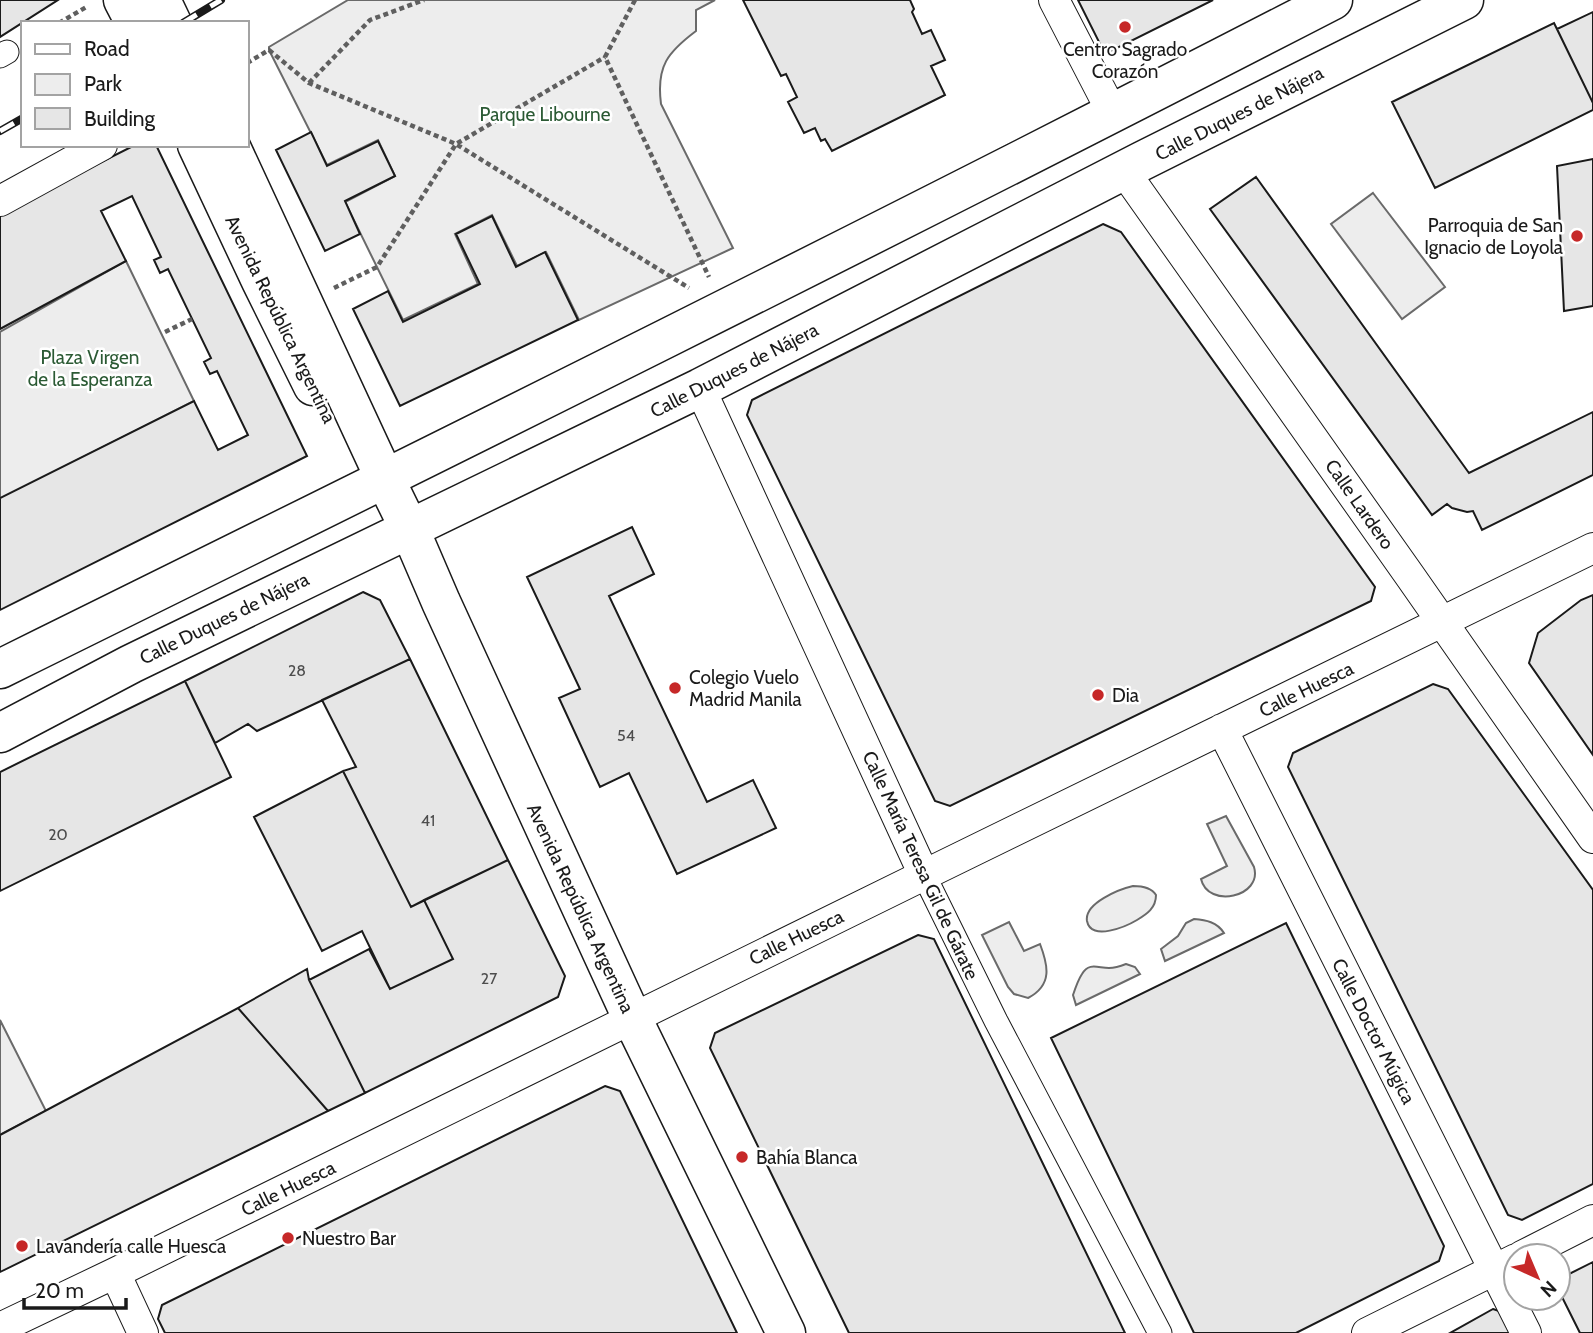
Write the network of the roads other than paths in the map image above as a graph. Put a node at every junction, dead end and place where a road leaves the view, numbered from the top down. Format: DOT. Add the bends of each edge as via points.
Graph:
graph roads {
  1 [pos="160,0"];
  2 [pos="1054,0"];
  3 [pos="1333,0"];
  4 [pos="1464,0"];
  5 [pos="106,3"];
  6 [pos="132,21"];
  7 [pos="171,21"];
  8 [pos="1113,114"];
  9 [pos="98,147"];
  10 [pos="198,147"];
  11 [pos="231,147"];
  12 [pos="1124,171"];
  13 [pos="0,201"];
  14 [pos="700,388"];
  15 [pos="385,479"];
  16 [pos="410,530"];
  17 [pos="1593,548"];
  18 [pos="1443,622"];
  19 [pos="0,669"];
  20 [pos="1222,729"];
  21 [pos="0,733"];
  22 [pos="1593,838"];
  23 [pos="924,875"];
  24 [pos="632,1018"];
  25 [pos="1593,1220"];
  26 [pos="1550,1242"];
  27 [pos="1502,1258"];
  28 [pos="1502,1266"];
  29 [pos="115,1273"];
  30 [pos="1520,1312"];
  31 [pos="0,1328"];
  32 [pos="143,1333"];
  33 [pos="786,1333"];
  34 [pos="1160,1333"];
  35 [pos="1367,1333"];
  36 [pos="1526,1333"];
  1 -- 7 [label="main road"];
  2 -- 8 [label="street"];
  3 -- 8 [label="main road"];
  4 -- 12 [label="main road, Calle Duques de Nájera"];
  5 -- 6 [label="main road"];
  8 -- 15 [label="main road"];
  9 -- 13 [label="street"];
  10 -- 15 [label="main road, Avenida República Argentina" via="334,427"];
  11 -- 15 [label="main road, Avenida República Argentina"];
  12 -- 14 [label="main road, Calle Duques de Nájera"];
  12 -- 18 [label="street, Calle Lardero"];
  14 -- 16 [label="main road, Calle Duques de Nájera"];
  14 -- 23 [label="street, Calle María Teresa Gil de Gárate"];
  15 -- 16 [label="main road, Avenida República Argentina"];
  15 -- 19 [label="main road"];
  16 -- 21 [label="main road, Calle Duques de Nájera" via="131,664"];
  16 -- 24 [label="main road, Avenida República Argentina"];
  17 -- 18 [label="street, Calle Huesca"];
  18 -- 20 [label="street, Calle Huesca"];
  18 -- 22 [label="street, Calle Lardero"];
  20 -- 23 [label="street, Calle Huesca"];
  20 -- 27 [label="street, Calle Doctor Múgica"];
  23 -- 24 [label="street, Calle Huesca"];
  23 -- 34 [label="street, Calle María Teresa Gil de Gárate"];
  24 -- 29 [label="street, Calle Huesca"];
  24 -- 33 [label="main road, Avenida República Argentina"];
  25 -- 26 [label="street"];
  28 -- 35 [label="street"];
  29 -- 31 [label="street, Calle Huesca"];
  29 -- 32 [label="street"];
  30 -- 36 [label="street, Calle Doctor Múgica"];
}
